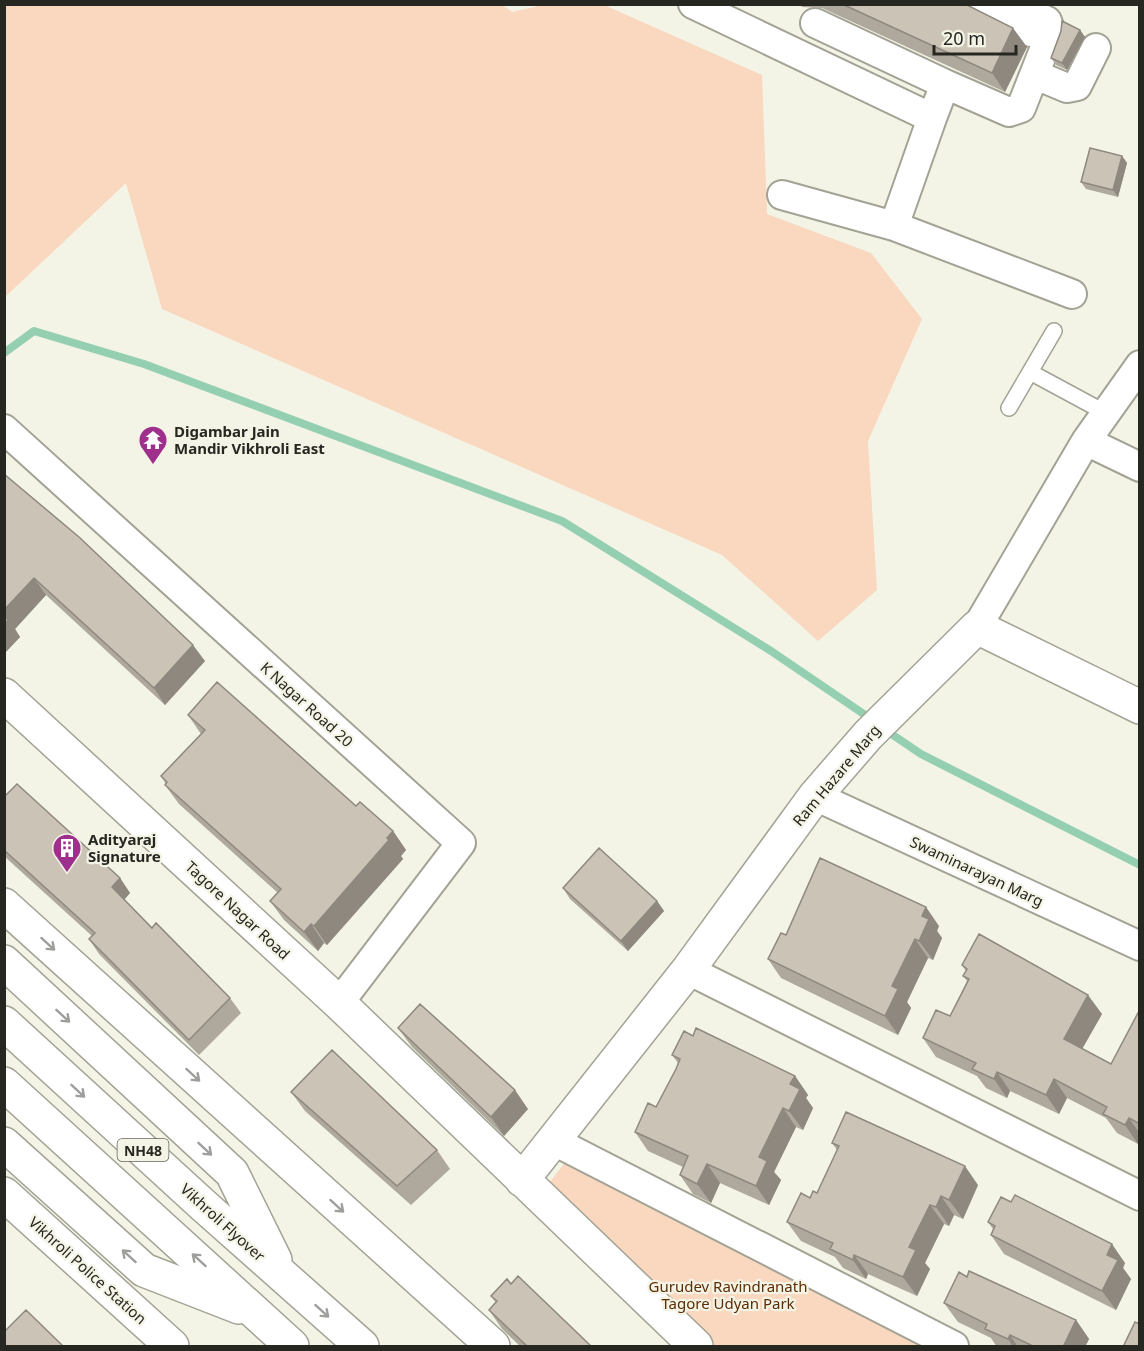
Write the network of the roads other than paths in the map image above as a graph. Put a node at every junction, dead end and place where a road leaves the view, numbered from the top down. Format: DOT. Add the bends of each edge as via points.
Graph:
graph roads {
  1 [pos="693,4"];
  2 [pos="976,4"];
  3 [pos="1014,4"];
  4 [pos="815,22"];
  5 [pos="1096,48"];
  6 [pos="1036,75"];
  7 [pos="945,84"];
  8 [pos="1015,102"];
  9 [pos="932,118"];
  10 [pos="782,195"];
  11 [pos="894,226"];
  12 [pos="1072,294"];
  13 [pos="1054,331"];
  14 [pos="1140,365"];
  15 [pos="1030,372"];
  16 [pos="1009,408"];
  17 [pos="1106,413"];
  18 [pos="4,429"];
  19 [pos="1086,441"];
  20 [pos="1140,467"];
  21 [pos="977,627"];
  22 [pos="4,695"];
  23 [pos="1140,707"];
  24 [pos="815,796"];
  25 [pos="4,905"];
  26 [pos="1140,946"];
  27 [pos="4,962"];
  28 [pos="688,970"];
  29 [pos="339,1003"];
  30 [pos="4,1023"];
  31 [pos="4,1084"];
  32 [pos="554,1141"];
  33 [pos="4,1144"];
  34 [pos="522,1180"];
  35 [pos="4,1194"];
  36 [pos="1140,1196"];
  37 [pos="282,1275"];
  38 [pos="258,1314"];
  39 [pos="171,1347"];
  40 [pos="292,1347"];
  41 [pos="362,1347"];
  42 [pos="493,1347"];
  43 [pos="696,1347"];
  44 [pos="954,1347"];
  1 -- 9 [label="street"];
  2 -- 8 [label="street" via="1035,34 1039,42"];
  3 -- 6 [label="street" via="1047,21 1051,32"];
  4 -- 7 [label="street"];
  5 -- 6 [label="street" via="1077,86 1067,88"];
  6 -- 7 [label="street" via="1021,108 1009,112"];
  7 -- 9 [label="street"];
  9 -- 11 [label="street"];
  10 -- 11 [label="street"];
  11 -- 12 [label="street"];
  13 -- 15 [label="lane"];
  14 -- 17 [label="street, Ram Hazare Marg"];
  15 -- 16 [label="lane"];
  15 -- 17 [label="lane"];
  17 -- 19 [label="street, Ram Hazare Marg"];
  18 -- 29 [label="street, K Nagar Road 20" via="461,843"];
  19 -- 20 [label="street"];
  19 -- 21 [label="street, Ram Hazare Marg"];
  21 -- 23 [label="main road"];
  21 -- 24 [label="main road, Ram Hazare Marg" via="868,735"];
  22 -- 29 [label="main road, Tagore Nagar Road"];
  24 -- 26 [label="street, Swaminarayan Marg"];
  24 -- 28 [label="main road, Ram Hazare Marg"];
  25 -- 42 [label="main road, one-way"];
  27 -- 37 [label="main road, one-way" via="232,1173"];
  28 -- 32 [label="main road, Ram Hazare Marg"];
  28 -- 36 [label="street"];
  29 -- 34 [label="main road, Tagore Nagar Road"];
  30 -- 37 [label="main road, Vikhroli Flyover / NH48, one-way"];
  38 -- 31 [label="main road, NH48, one-way"];
  32 -- 34 [label="main road, Ram Hazare Marg"];
  32 -- 44 [label="street"];
  38 -- 33 [label="main road, one-way" via="144,1270"];
  34 -- 43 [label="main road, Tagore Nagar Road"];
  35 -- 39 [label="main road, Vikhroli Police Station"];
  37 -- 41 [label="main road, Vikhroli Flyover / NH48, one-way"];
  38 -- 40 [label="main road, NH48"];
}
